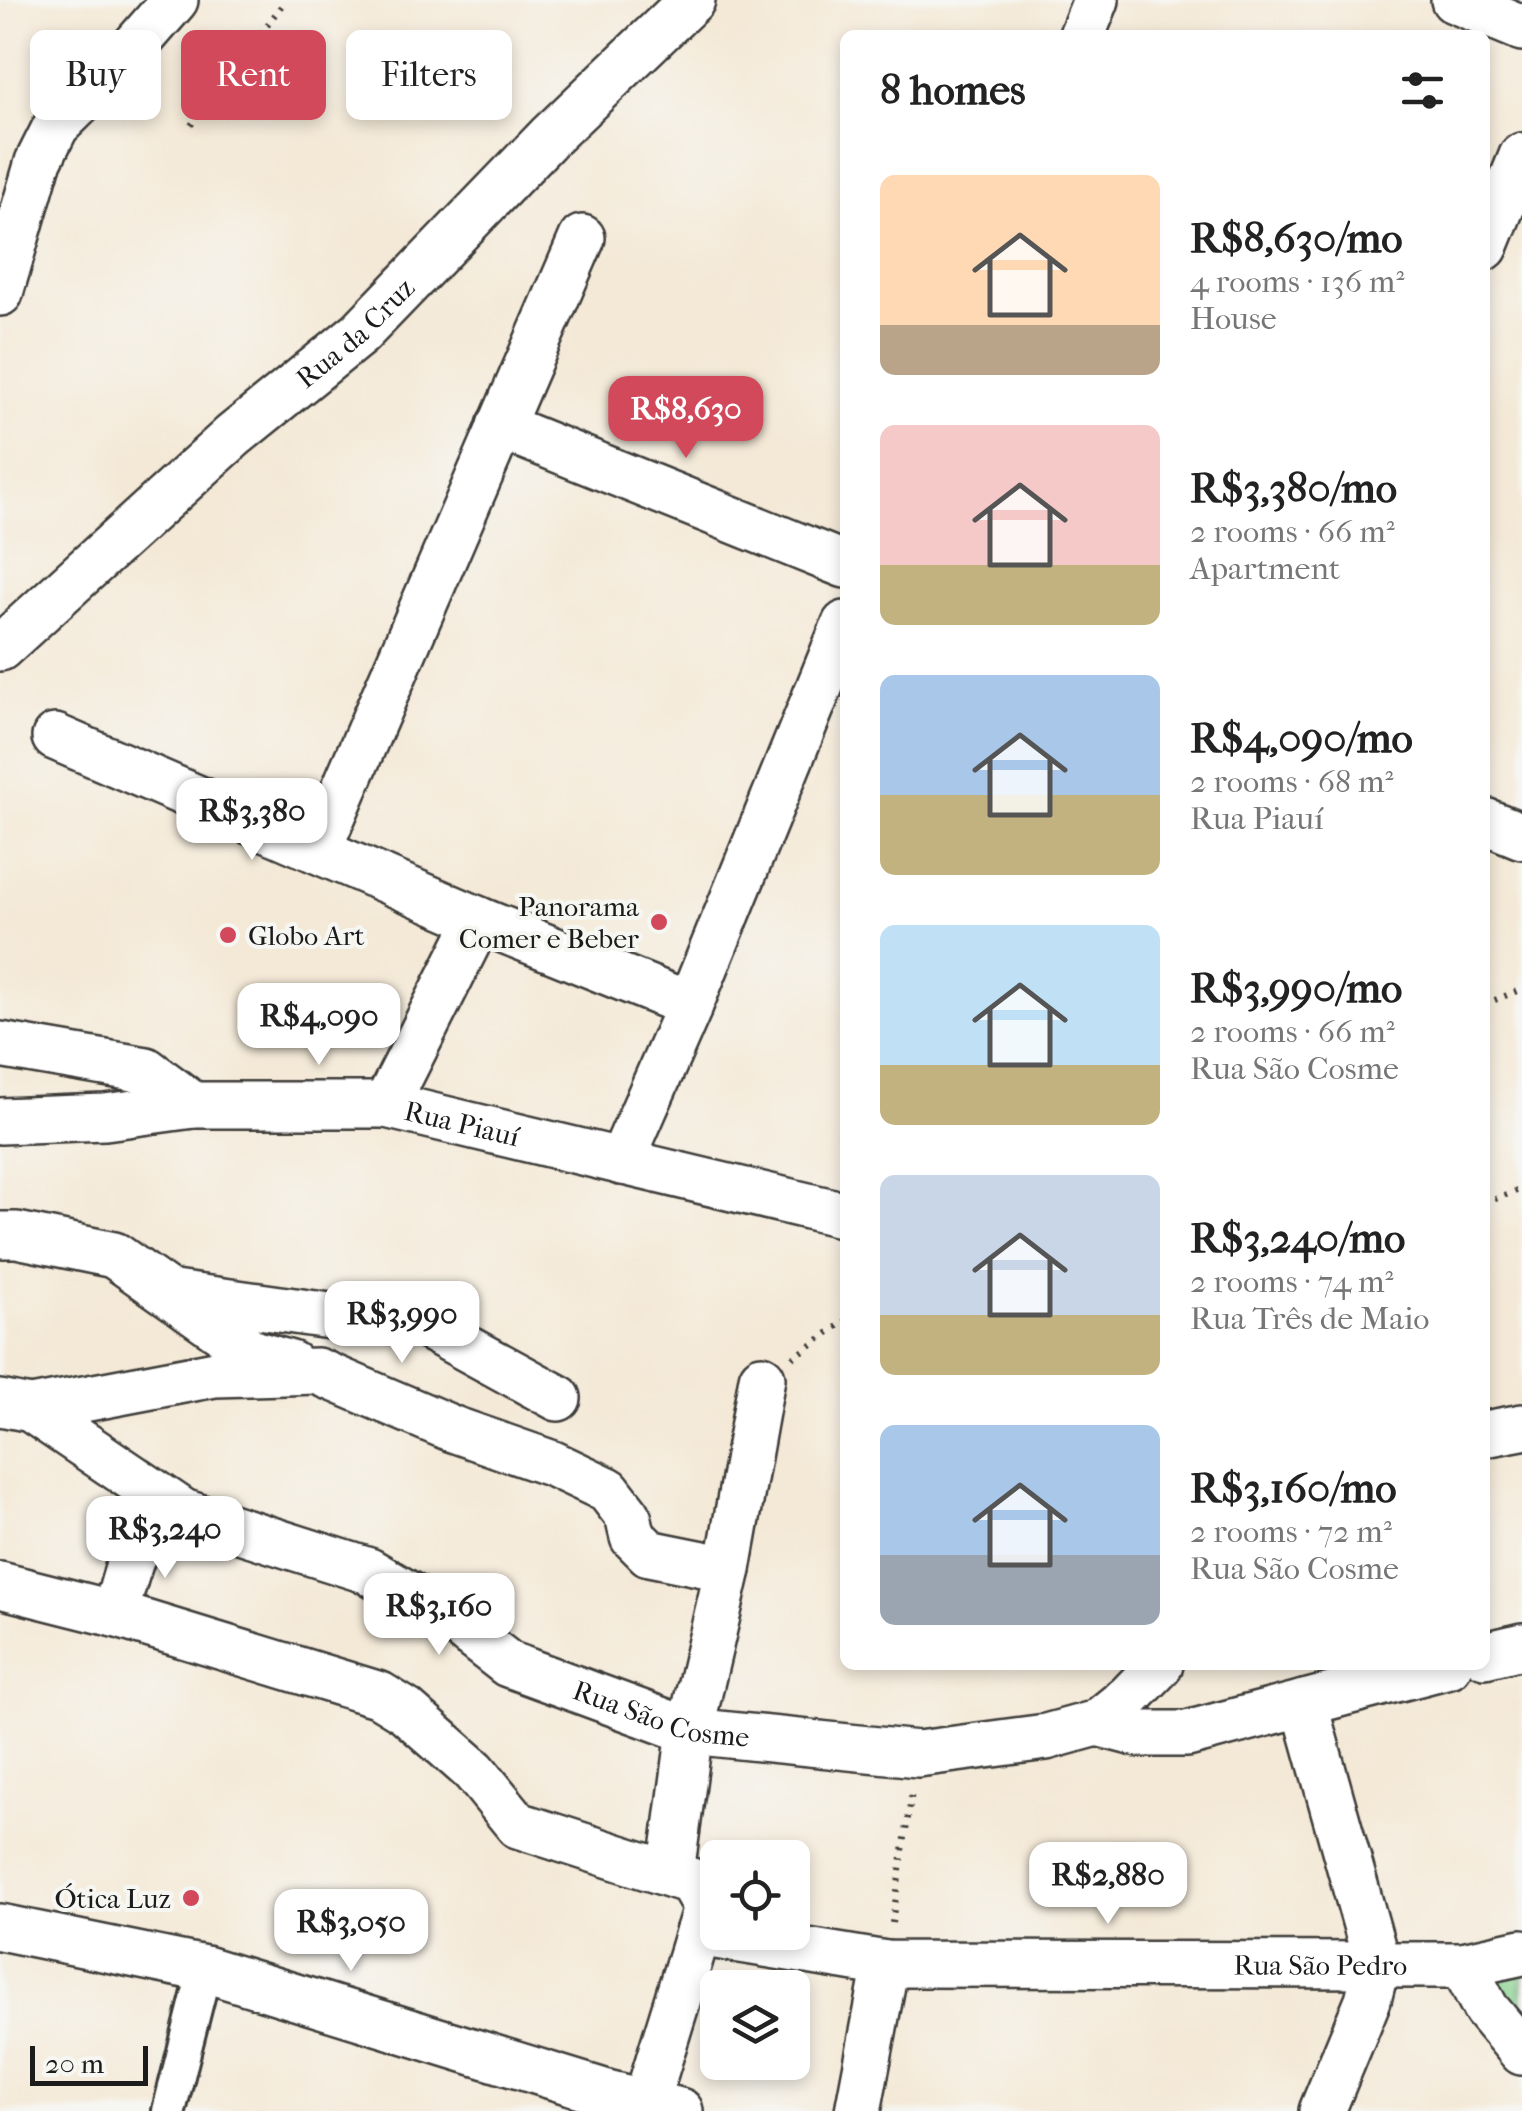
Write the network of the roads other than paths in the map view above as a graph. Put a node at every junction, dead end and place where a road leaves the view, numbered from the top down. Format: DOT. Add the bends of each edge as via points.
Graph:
graph roads {
  1 [pos="176,0"];
  2 [pos="692,0"];
  3 [pos="1096,0"];
  4 [pos="1454,0"];
  5 [pos="1522,28"];
  6 [pos="1084,30"];
  7 [pos="1522,156"];
  8 [pos="1490,235"];
  9 [pos="582,238"];
  10 [pos="0,293"];
  11 [pos="500,426"];
  12 [pos="840,563"];
  13 [pos="840,636"];
  14 [pos="0,648"];
  15 [pos="55,736"];
  16 [pos="1490,822"];
  17 [pos="1522,836"];
  18 [pos="318,850"];
  19 [pos="479,920"];
  20 [pos="690,1005"];
  21 [pos="0,1045"];
  22 [pos="193,1105"];
  23 [pos="386,1105"];
  24 [pos="0,1120"];
  25 [pos="621,1162"];
  26 [pos="840,1214"];
  27 [pos="0,1235"];
  28 [pos="174,1294"];
  29 [pos="317,1371"];
  30 [pos="762,1378"];
  31 [pos="558,1398"];
  32 [pos="16,1406"];
  33 [pos="1522,1427"];
  34 [pos="1490,1433"];
  35 [pos="183,1512"];
  36 [pos="728,1570"];
  37 [pos="0,1585"];
  38 [pos="114,1614"];
  39 [pos="1522,1646"];
  40 [pos="1490,1655"];
  41 [pos="1155,1670"];
  42 [pos="1430,1670"];
  43 [pos="1304,1703"];
  44 [pos="1096,1723"];
  45 [pos="690,1732"];
  46 [pos="670,1873"];
  47 [pos="0,1927"];
  48 [pos="698,1933"];
  49 [pos="1522,1952"];
  50 [pos="886,1964"];
  51 [pos="1378,1964"];
  52 [pos="1463,1965"];
  53 [pos="206,1969"];
  54 [pos="1522,2052"];
  55 [pos="634,2104"];
  56 [pos="169,2111"];
  57 [pos="858,2111"];
  58 [pos="1322,2111"];
  1 -- 10 [label="street" via="56,126 38,162"];
  2 -- 14 [label="street, Rua da Cruz" via="360,333 233,436"];
  3 -- 6 [label="street"];
  4 -- 5 [label="street"];
  7 -- 8 [label="street"];
  9 -- 11 [label="street"];
  11 -- 12 [label="street"];
  11 -- 18 [label="street"];
  13 -- 20 [label="street"];
  15 -- 18 [label="street"];
  16 -- 17 [label="street"];
  18 -- 19 [label="street"];
  19 -- 20 [label="street"];
  19 -- 23 [label="street"];
  20 -- 25 [label="street"];
  21 -- 22 [label="street" via="146,1070"];
  22 -- 23 [label="street, Rua Piauí"];
  22 -- 24 [label="street, Rua Piauí" via="106,1117"];
  23 -- 25 [label="street, Rua Piauí"];
  25 -- 26 [label="street, Rua Piauí"];
  27 -- 28 [label="street" via="114,1255"];
  28 -- 29 [label="street" via="253,1353"];
  28 -- 31 [label="street" via="419,1322"];
  29 -- 32 [label="street" via="215,1374"];
  29 -- 36 [label="street" via="608,1490 628,1516 632,1536 649,1552"];
  30 -- 36 [label="street"];
  32 -- 35 [label="street, Rua São Cosme"];
  33 -- 34 [label="street"];
  35 -- 38 [label="street" via="150,1524"];
  35 -- 45 [label="street, Rua São Cosme" via="369,1571 508,1664"];
  36 -- 45 [label="street"];
  37 -- 38 [label="street"];
  38 -- 46 [label="street" via="380,1695 474,1772 518,1825"];
  39 -- 40 [label="street"];
  41 -- 44 [label="street"];
  42 -- 43 [label="street"];
  43 -- 44 [label="street" via="1187,1734 1139,1734"];
  43 -- 51 [label="street"];
  44 -- 45 [label="street, Rua São Cosme" via="1046,1737 918,1754"];
  45 -- 46 [label="street"];
  46 -- 48 [label="street" via="691,1882 706,1907"];
  47 -- 53 [label="street"];
  48 -- 50 [label="street, Rua São Pedro"];
  48 -- 55 [label="street"];
  49 -- 52 [label="street, Rua São Pedro"];
  50 -- 51 [label="street, Rua São Pedro"];
  50 -- 57 [label="street"];
  51 -- 52 [label="street, Rua São Pedro"];
  51 -- 58 [label="street"];
  52 -- 54 [label="street" via="1486,2009"];
  53 -- 55 [label="street"];
  53 -- 56 [label="street"];
}
